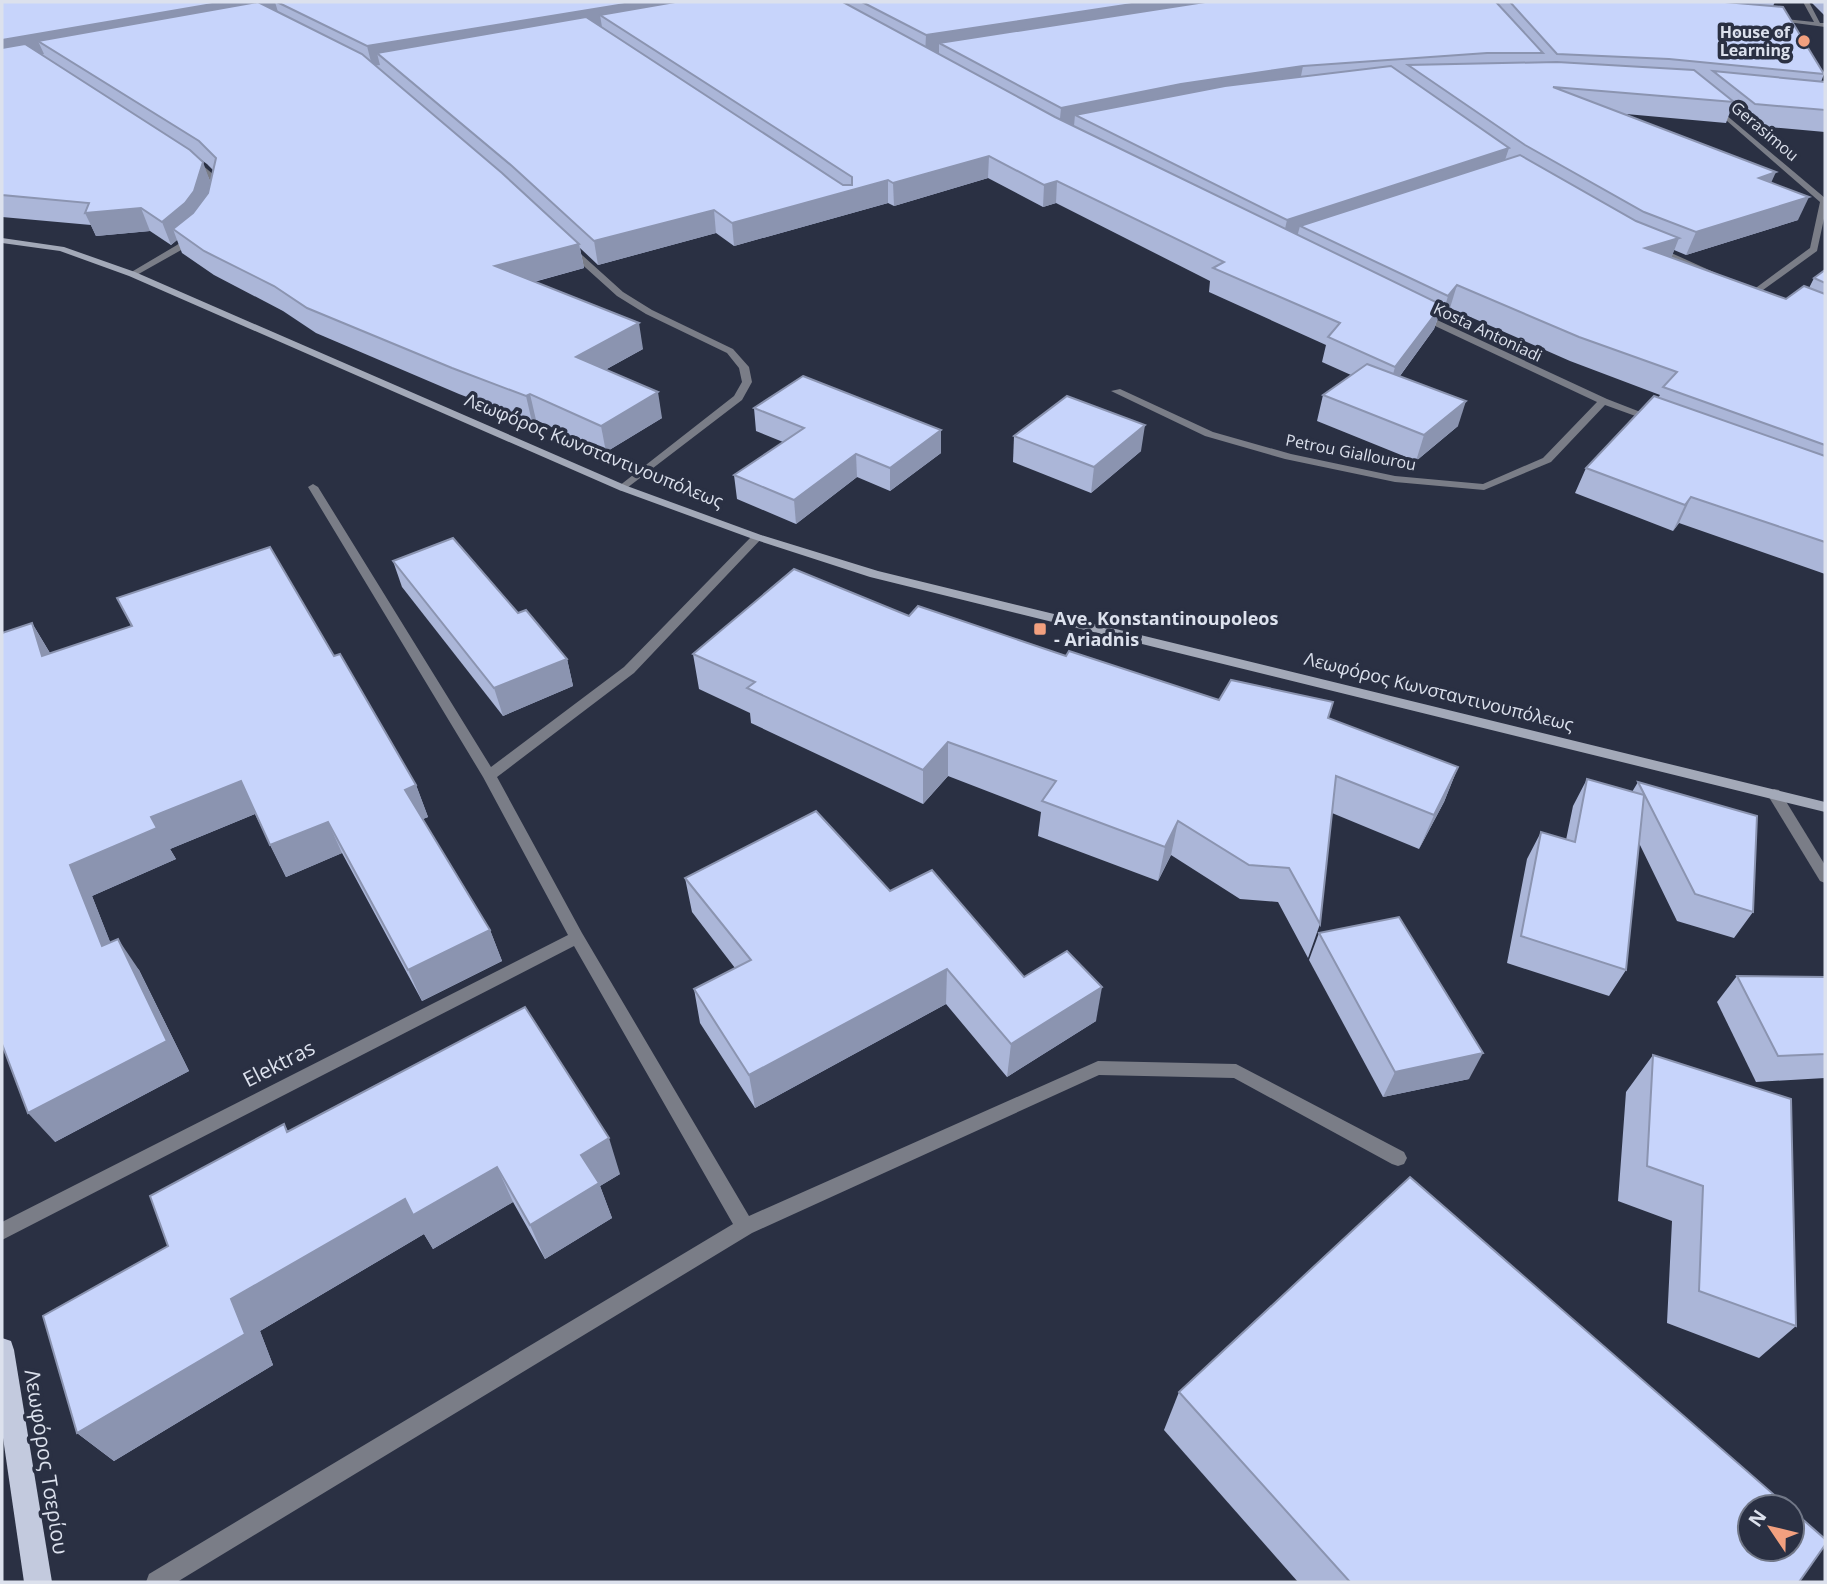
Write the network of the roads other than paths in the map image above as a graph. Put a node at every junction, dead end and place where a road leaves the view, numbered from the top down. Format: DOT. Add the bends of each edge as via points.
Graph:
graph roads {
  1 [pos="1806,2"];
  2 [pos="1765,19"];
  3 [pos="1821,25"];
  4 [pos="1700,95"];
  5 [pos="180,153"];
  6 [pos="219,198"];
  7 [pos="199,230"];
  8 [pos="559,238"];
  9 [pos="2,242"];
  10 [pos="1643,244"];
  11 [pos="2,249"];
  12 [pos="61,249"];
  13 [pos="132,274"];
  14 [pos="1718,276"];
  15 [pos="1743,286"];
  16 [pos="1756,292"];
  17 [pos="1767,296"];
  18 [pos="1404,308"];
  19 [pos="1116,391"];
  20 [pos="1603,401"];
  21 [pos="1669,425"];
  22 [pos="313,487"];
  23 [pos="623,488"];
  24 [pos="757,537"];
  25 [pos="489,776"];
  26 [pos="1774,794"];
  27 [pos="1825,807"];
  28 [pos="1825,877"];
  29 [pos="577,937"];
  30 [pos="1398,1158"];
  31 [pos="745,1227"];
  32 [pos="2,1231"];
  33 [pos="2,1350"];
  34 [pos="38,1582"];
  35 [pos="157,1582"];
  1 -- 3 [label="street"];
  2 -- 3 [label="street"];
  4 -- 16 [label="street, Gerasimou" via="1824,201 1814,249"];
  5 -- 6 [label="street" via="218,183"];
  7 -- 13 [label="street" via="180,247"];
  8 -- 23 [label="street" via="620,294 730,351 744,367 747,382 738,398"];
  9 -- 12 [label="street, Λεωφόρος Κωνσταντινουπόλεως"];
  10 -- 14 [label="street"];
  11 -- 12 [label="street, Λεωφόρος Κωνσταντινουπόλεως"];
  12 -- 13 [label="street, Λεωφόρος Κωνσταντινουπόλεως"];
  13 -- 23 [label="street, Λεωφόρος Κωνσταντινουπόλεως"];
  15 -- 16 [label="street"];
  16 -- 17 [label="street"];
  18 -- 20 [label="street, Kosta Antoniadi"];
  19 -- 20 [label="street, Petrou Giallourou" via="1209,434 1289,457 1395,479 1483,487 1547,460"];
  20 -- 21 [label="street, Kosta Antoniadi"];
  22 -- 25 [label="street"];
  23 -- 24 [label="street, Λεωφόρος Κωνσταντινουπόλεως"];
  24 -- 25 [label="street" via="629,670"];
  24 -- 26 [label="street, Λεωφόρος Κωνσταντινουπόλεως" via="874,574"];
  25 -- 29 [label="street"];
  26 -- 27 [label="street, Λεωφόρος Κωνσταντινουπόλεως"];
  26 -- 28 [label="street"];
  29 -- 31 [label="street"];
  29 -- 32 [label="street, Elektras"];
  30 -- 31 [label="street" via="1236,1071 1098,1068"];
  31 -- 35 [label="street"];
  33 -- 34 [label="main road, Λεωφόρος Τσερίου"];
}
